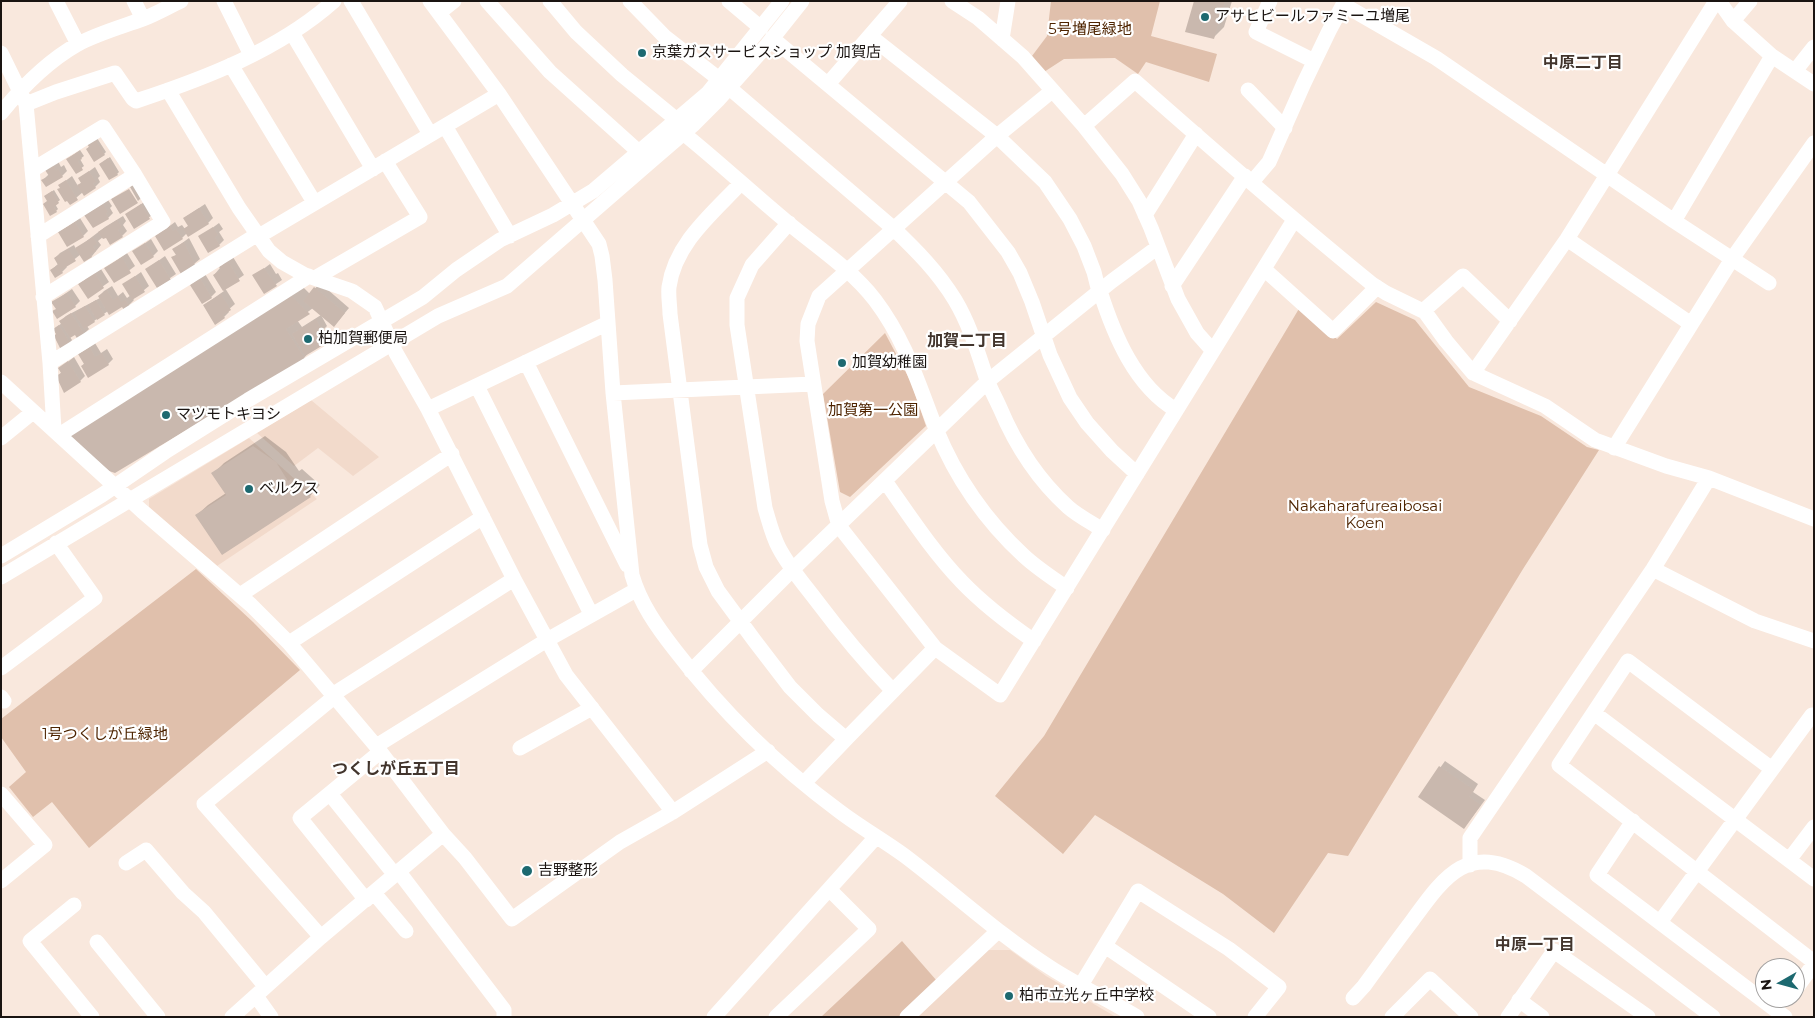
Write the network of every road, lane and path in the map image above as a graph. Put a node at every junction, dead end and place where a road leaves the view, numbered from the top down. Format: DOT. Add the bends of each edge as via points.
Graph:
graph roads {
  1 [pos="56,1"];
  2 [pos="134,1"];
  3 [pos="181,1"];
  4 [pos="224,1"];
  5 [pos="334,1"];
  6 [pos="351,1"];
  7 [pos="454,1"];
  8 [pos="487,1"];
  9 [pos="550,1"];
  10 [pos="630,1"];
  11 [pos="729,1"];
  12 [pos="782,1"];
  13 [pos="802,1"];
  14 [pos="900,1"];
  15 [pos="952,1"];
  16 [pos="1008,1"];
  17 [pos="1270,1"];
  18 [pos="1717,1"];
  19 [pos="1750,1"];
  20 [pos="1344,3"];
  21 [pos="435,7"];
  22 [pos="142,19"];
  23 [pos="1732,21"];
  24 [pos="761,28"];
  25 [pos="292,33"];
  26 [pos="870,36"];
  27 [pos="772,38"];
  28 [pos="1002,39"];
  29 [pos="78,44"];
  30 [pos="1814,47"];
  31 [pos="1,53"];
  32 [pos="251,55"];
  33 [pos="1772,56"];
  34 [pos="1314,61"];
  35 [pos="231,65"];
  36 [pos="1795,71"];
  37 [pos="724,84"];
  38 [pos="828,84"];
  39 [pos="1814,84"];
  40 [pos="168,90"];
  41 [pos="1248,90"];
  42 [pos="1052,91"];
  43 [pos="499,94"];
  44 [pos="23,97"];
  45 [pos="1,112"];
  46 [pos="445,126"];
  47 [pos="1084,126"];
  48 [pos="680,127"];
  49 [pos="1285,128"];
  50 [pos="430,134"];
  51 [pos="1196,134"];
  52 [pos="997,136"];
  53 [pos="1814,144"];
  54 [pos="639,152"];
  55 [pos="379,165"];
  56 [pos="32,170"];
  57 [pos="135,175"];
  58 [pos="1607,176"];
  59 [pos="1249,179"];
  60 [pos="947,182"];
  61 [pos="742,183"];
  62 [pos="314,202"];
  63 [pos="572,204"];
  64 [pos="1145,215"];
  65 [pos="583,220"];
  66 [pos="1294,220"];
  67 [pos="1674,221"];
  68 [pos="789,223"];
  69 [pos="893,228"];
  70 [pos="258,235"];
  71 [pos="38,236"];
  72 [pos="510,236"];
  73 [pos="1567,239"];
  74 [pos="1158,246"];
  75 [pos="1732,259"];
  76 [pos="1264,269"];
  77 [pos="847,270"];
  78 [pos="312,278"];
  79 [pos="1769,283"];
  80 [pos="1172,286"];
  81 [pos="1377,287"];
  82 [pos="1099,292"];
  83 [pos="43,297"];
  84 [pos="1423,311"];
  85 [pos="381,321"];
  86 [pos="1510,321"];
  87 [pos="608,323"];
  88 [pos="1691,324"];
  89 [pos="1044,335"];
  90 [pos="392,344"];
  91 [pos="1213,352"];
  92 [pos="526,362"];
  93 [pos="50,363"];
  94 [pos="1473,373"];
  95 [pos="287,377"];
  96 [pos="988,381"];
  97 [pos="1,382"];
  98 [pos="814,384"];
  99 [pos="477,386"];
  100 [pos="747,388"];
  101 [pos="679,389"];
  102 [pos="613,393"];
  103 [pos="302,398"];
  104 [pos="428,409"];
  105 [pos="1176,410"];
  106 [pos="33,412"];
  107 [pos="937,431"];
  108 [pos="57,433"];
  109 [pos="1,438"];
  110 [pos="1614,448"];
  111 [pos="452,454"];
  112 [pos="1137,474"];
  113 [pos="1709,478"];
  114 [pos="885,481"];
  115 [pos="115,486"];
  116 [pos="130,500"];
  117 [pos="483,517"];
  118 [pos="1814,518"];
  119 [pos="839,526"];
  120 [pos="1103,530"];
  121 [pos="56,543"];
  122 [pos="1,556"];
  123 [pos="1653,569"];
  124 [pos="793,570"];
  125 [pos="632,575"];
  126 [pos="1,576"];
  127 [pos="514,579"];
  128 [pos="1067,588"];
  129 [pos="636,590"];
  130 [pos="240,595"];
  131 [pos="591,614"];
  132 [pos="741,622"];
  133 [pos="547,640"];
  134 [pos="1034,641"];
  135 [pos="1814,641"];
  136 [pos="289,643"];
  137 [pos="935,648"];
  138 [pos="1,668"];
  139 [pos="691,671"];
  140 [pos="893,690"];
  141 [pos="333,696"];
  142 [pos="592,708"];
  143 [pos="1594,713"];
  144 [pos="1814,716"];
  145 [pos="846,739"];
  146 [pos="520,748"];
  147 [pos="378,749"];
  148 [pos="768,751"];
  149 [pos="1772,769"];
  150 [pos="804,783"];
  151 [pos="1,794"];
  152 [pos="330,794"];
  153 [pos="673,812"];
  154 [pos="1735,820"];
  155 [pos="1633,821"];
  156 [pos="1814,827"];
  157 [pos="443,834"];
  158 [pos="876,837"];
  159 [pos="1789,860"];
  160 [pos="126,863"];
  161 [pos="1470,865"];
  162 [pos="1697,871"];
  163 [pos="397,873"];
  164 [pos="1814,879"];
  165 [pos="1,881"];
  166 [pos="830,890"];
  167 [pos="370,896"];
  168 [pos="74,905"];
  169 [pos="1660,922"];
  170 [pos="406,931"];
  171 [pos="998,931"];
  172 [pos="321,937"];
  173 [pos="97,942"];
  174 [pos="1105,946"];
  175 [pos="1814,963"];
  176 [pos="1805,976"];
  177 [pos="1081,985"];
  178 [pos="260,991"];
  179 [pos="1353,998"];
  180 [pos="1520,1000"];
  181 [pos="1782,1014"];
  182 [pos="92,1017"];
  183 [pos="158,1017"];
  184 [pos="232,1017"];
  185 [pos="271,1017"];
  186 [pos="504,1017"];
  187 [pos="714,1017"];
  188 [pos="776,1017"];
  189 [pos="906,1017"];
  190 [pos="1137,1017"];
  191 [pos="1209,1017"];
  192 [pos="1255,1017"];
  193 [pos="1392,1017"];
  194 [pos="1471,1017"];
  195 [pos="1508,1017"];
  196 [pos="1542,1017"];
  197 [pos="1648,1017"];
  198 [pos="1713,1017"];
  1 -- 29 [label="street"];
  2 -- 22 [label="street"];
  3 -- 22 [label="street"];
  4 -- 32 [label="street"];
  5 -- 25 [label="street"];
  6 -- 50 [label="street"];
  7 -- 21 [label="street"];
  8 -- 54 [label="street" via="550,72"];
  9 -- 48 [label="street" via="583,38"];
  10 -- 37 [label="street" via="665,36"];
  11 -- 24 [label="street"];
  12 -- 24 [label="street"];
  13 -- 27 [label="street"];
  14 -- 26 [label="street"];
  15 -- 28 [label="street"];
  16 -- 28 [label="street"];
  17 -- 34 [label="street" via="1256,32"];
  18 -- 23 [label="street"];
  18 -- 58 [label="street"];
  19 -- 23 [label="street"];
  20 -- 34 [label="street"];
  20 -- 58 [label="street" via="1436,58"];
  21 -- 43 [label="street"];
  22 -- 29 [label="street"];
  23 -- 33 [label="street"];
  24 -- 37 [label="street"];
  25 -- 32 [label="street"];
  25 -- 55 [label="street"];
  26 -- 38 [label="street"];
  26 -- 52 [label="street"];
  27 -- 37 [label="street"];
  27 -- 38 [label="street"];
  28 -- 42 [label="street" via="1023,57"];
  29 -- 44 [label="street" via="45,67"];
  30 -- 36 [label="street"];
  31 -- 44 [label="street"];
  32 -- 35 [label="street"];
  33 -- 36 [label="street"];
  33 -- 67 [label="street"];
  34 -- 49 [label="street"];
  35 -- 40 [label="street"];
  35 -- 62 [label="street"];
  36 -- 39 [label="street"];
  37 -- 48 [label="street"];
  37 -- 69 [label="street"];
  38 -- 60 [label="street"];
  40 -- 44 [label="street" via="136,101 115,74 56,92"];
  40 -- 70 [label="street"];
  41 -- 49 [label="street"];
  42 -- 47 [label="street"];
  42 -- 52 [label="street"];
  43 -- 46 [label="street"];
  43 -- 63 [label="street"];
  44 -- 45 [label="street"];
  44 -- 56 [label="street"];
  46 -- 50 [label="street"];
  46 -- 72 [label="street"];
  47 -- 51 [label="street" via="1135,81"];
  47 -- 64 [label="street" via="1122,174"];
  48 -- 54 [label="street"];
  48 -- 61 [label="street"];
  48 -- 65 [label="street"];
  49 -- 59 [label="street" via="1270,162"];
  50 -- 55 [label="street"];
  51 -- 59 [label="street"];
  51 -- 64 [label="street"];
  52 -- 60 [label="street"];
  52 -- 82 [label="street" via="1059,200 1084,246"];
  53 -- 75 [label="street"];
  54 -- 63 [label="street" via="593,191"];
  55 -- 62 [label="street"];
  55 -- 78 [label="street" via="420,217"];
  56 -- 57 [label="street" via="103,127"];
  56 -- 71 [label="street"];
  57 -- 71 [label="street"];
  57 -- 83 [label="street" via="163,222"];
  58 -- 67 [label="street"];
  58 -- 73 [label="street"];
  59 -- 66 [label="street"];
  59 -- 80 [label="street"];
  60 -- 69 [label="street"];
  60 -- 89 [label="street" via="969,202 1008,252"];
  61 -- 68 [label="street"];
  61 -- 101 [label="street" via="692,235 675,264 668,288"];
  62 -- 70 [label="street"];
  63 -- 65 [label="street"];
  63 -- 72 [label="street"];
  64 -- 74 [label="street"];
  65 -- 87 [label="street" via="599,244 602,256"];
  65 -- 90 [label="street" via="507,286 438,316"];
  66 -- 76 [label="street"];
  66 -- 81 [label="street"];
  67 -- 75 [label="street"];
  68 -- 77 [label="street"];
  68 -- 100 [label="street" via="752,265 737,298 737,325"];
  69 -- 77 [label="street"];
  69 -- 96 [label="street" via="938,275 955,300 975,342"];
  70 -- 78 [label="street" via="282,262"];
  70 -- 93 [label="street"];
  71 -- 83 [label="street"];
  72 -- 85 [label="street" via="456,270 423,297"];
  73 -- 86 [label="street"];
  73 -- 88 [label="street"];
  74 -- 80 [label="street"];
  74 -- 82 [label="street"];
  75 -- 79 [label="street"];
  75 -- 88 [label="street"];
  76 -- 81 [label="street" via="1334,331"];
  76 -- 91 [label="street"];
  77 -- 98 [label="street" via="819,296 808,324"];
  77 -- 107 [label="street" via="874,300 896,332"];
  78 -- 85 [label="street" via="352,291 375,307"];
  78 -- 108 [label="street"];
  80 -- 91 [label="street" via="1197,333"];
  81 -- 84 [label="street"];
  82 -- 89 [label="street"];
  82 -- 105 [label="street" via="1114,330 1138,373 1164,403"];
  83 -- 93 [label="street"];
  84 -- 86 [label="street" via="1463,276"];
  84 -- 94 [label="street"];
  85 -- 90 [label="street"];
  85 -- 95 [label="street"];
  86 -- 94 [label="street"];
  87 -- 92 [label="street"];
  87 -- 102 [label="street"];
  88 -- 110 [label="street"];
  89 -- 96 [label="street"];
  89 -- 112 [label="street" via="1070,398 1105,444"];
  90 -- 103 [label="street"];
  90 -- 104 [label="street"];
  91 -- 105 [label="street"];
  92 -- 99 [label="street"];
  92 -- 125 [label="street"];
  93 -- 108 [label="street"];
  94 -- 110 [label="street" via="1545,406 1595,440"];
  95 -- 103 [label="street"];
  95 -- 115 [label="street"];
  96 -- 107 [label="street"];
  96 -- 120 [label="street" via="1010,432 1032,468 1069,508"];
  97 -- 106 [label="street"];
  98 -- 100 [label="street"];
  98 -- 119 [label="street" via="832,501"];
  99 -- 104 [label="street"];
  99 -- 131 [label="street"];
  100 -- 101 [label="street"];
  100 -- 124 [label="street" via="765,508 779,547"];
  101 -- 102 [label="street"];
  101 -- 132 [label="street" via="700,545 718,591"];
  102 -- 125 [label="street"];
  103 -- 116 [label="street"];
  104 -- 111 [label="street"];
  105 -- 112 [label="street"];
  106 -- 108 [label="street"];
  106 -- 109 [label="street"];
  107 -- 114 [label="street"];
  107 -- 128 [label="street" via="979,507 1025,558"];
  108 -- 115 [label="street"];
  110 -- 113 [label="street"];
  111 -- 117 [label="street"];
  111 -- 130 [label="street"];
  112 -- 120 [label="street"];
  113 -- 118 [label="street"];
  113 -- 123 [label="street"];
  114 -- 119 [label="street"];
  114 -- 134 [label="street" via="962,582 1004,621"];
  115 -- 116 [label="street"];
  115 -- 122 [label="street"];
  116 -- 121 [label="street"];
  116 -- 130 [label="street"];
  117 -- 127 [label="street"];
  117 -- 136 [label="street"];
  119 -- 124 [label="street"];
  119 -- 137 [label="street"];
  120 -- 128 [label="street"];
  121 -- 126 [label="street"];
  121 -- 138 [label="street" via="95,598"];
  123 -- 135 [label="street" via="1754,621"];
  123 -- 161 [label="street" via="1470,838"];
  124 -- 132 [label="street"];
  124 -- 140 [label="street" via="846,639"];
  125 -- 129 [label="street"];
  127 -- 133 [label="street"];
  127 -- 141 [label="street"];
  128 -- 134 [label="street"];
  129 -- 131 [label="street"];
  129 -- 139 [label="street"];
  130 -- 136 [label="street"];
  131 -- 133 [label="street"];
  132 -- 139 [label="street"];
  132 -- 145 [label="street" via="790,687"];
  133 -- 142 [label="street" via="566,675"];
  133 -- 147 [label="street"];
  134 -- 137 [label="street" via="1000,696"];
  136 -- 141 [label="street"];
  137 -- 140 [label="street"];
  139 -- 148 [label="street"];
  140 -- 145 [label="street"];
  141 -- 147 [label="street"];
  141 -- 172 [label="street" via="204,804"];
  142 -- 146 [label="street"];
  142 -- 153 [label="street"];
  143 -- 149 [label="street" via="1628,661"];
  143 -- 154 [label="street"];
  143 -- 155 [label="street" via="1559,765"];
  144 -- 149 [label="street"];
  145 -- 150 [label="street"];
  147 -- 152 [label="street"];
  147 -- 157 [label="street"];
  148 -- 150 [label="street"];
  148 -- 153 [label="street"];
  149 -- 154 [label="street"];
  150 -- 158 [label="street"];
  151 -- 165 [label="street" via="45,845"];
  152 -- 163 [label="street"];
  152 -- 167 [label="street" via="300,818"];
  153 -- 157 [label="street" via="620,842 512,919"];
  154 -- 159 [label="street"];
  154 -- 162 [label="street"];
  155 -- 162 [label="street"];
  155 -- 169 [label="street" via="1596,875"];
  156 -- 159 [label="street"];
  157 -- 163 [label="street"];
  158 -- 166 [label="street"];
  158 -- 171 [label="street" via="903,854"];
  159 -- 164 [label="street"];
  160 -- 178 [label="street" via="146,850 204,912"];
  161 -- 179 [label="street" via="1443,880"];
  161 -- 198 [label="street" via="1499,863 1526,876"];
  162 -- 169 [label="street"];
  162 -- 175 [label="street"];
  163 -- 167 [label="street"];
  163 -- 186 [label="street" via="504,1010"];
  166 -- 187 [label="street"];
  166 -- 188 [label="street" via="868,929"];
  167 -- 170 [label="street"];
  167 -- 172 [label="street"];
  168 -- 182 [label="street" via="30,940"];
  169 -- 181 [label="street"];
  171 -- 177 [label="street"];
  171 -- 189 [label="street"];
  172 -- 178 [label="street"];
  173 -- 183 [label="street"];
  174 -- 177 [label="street"];
  174 -- 191 [label="street"];
  174 -- 192 [label="street" via="1138,891 1229,949 1279,987"];
  175 -- 176 [label="street"];
  177 -- 190 [label="street"];
  178 -- 184 [label="street"];
  178 -- 185 [label="street"];
  180 -- 195 [label="street"];
  180 -- 196 [label="street"];
  180 -- 197 [label="street" via="1554,951"];
  193 -- 194 [label="street" via="1430,979"];
}
